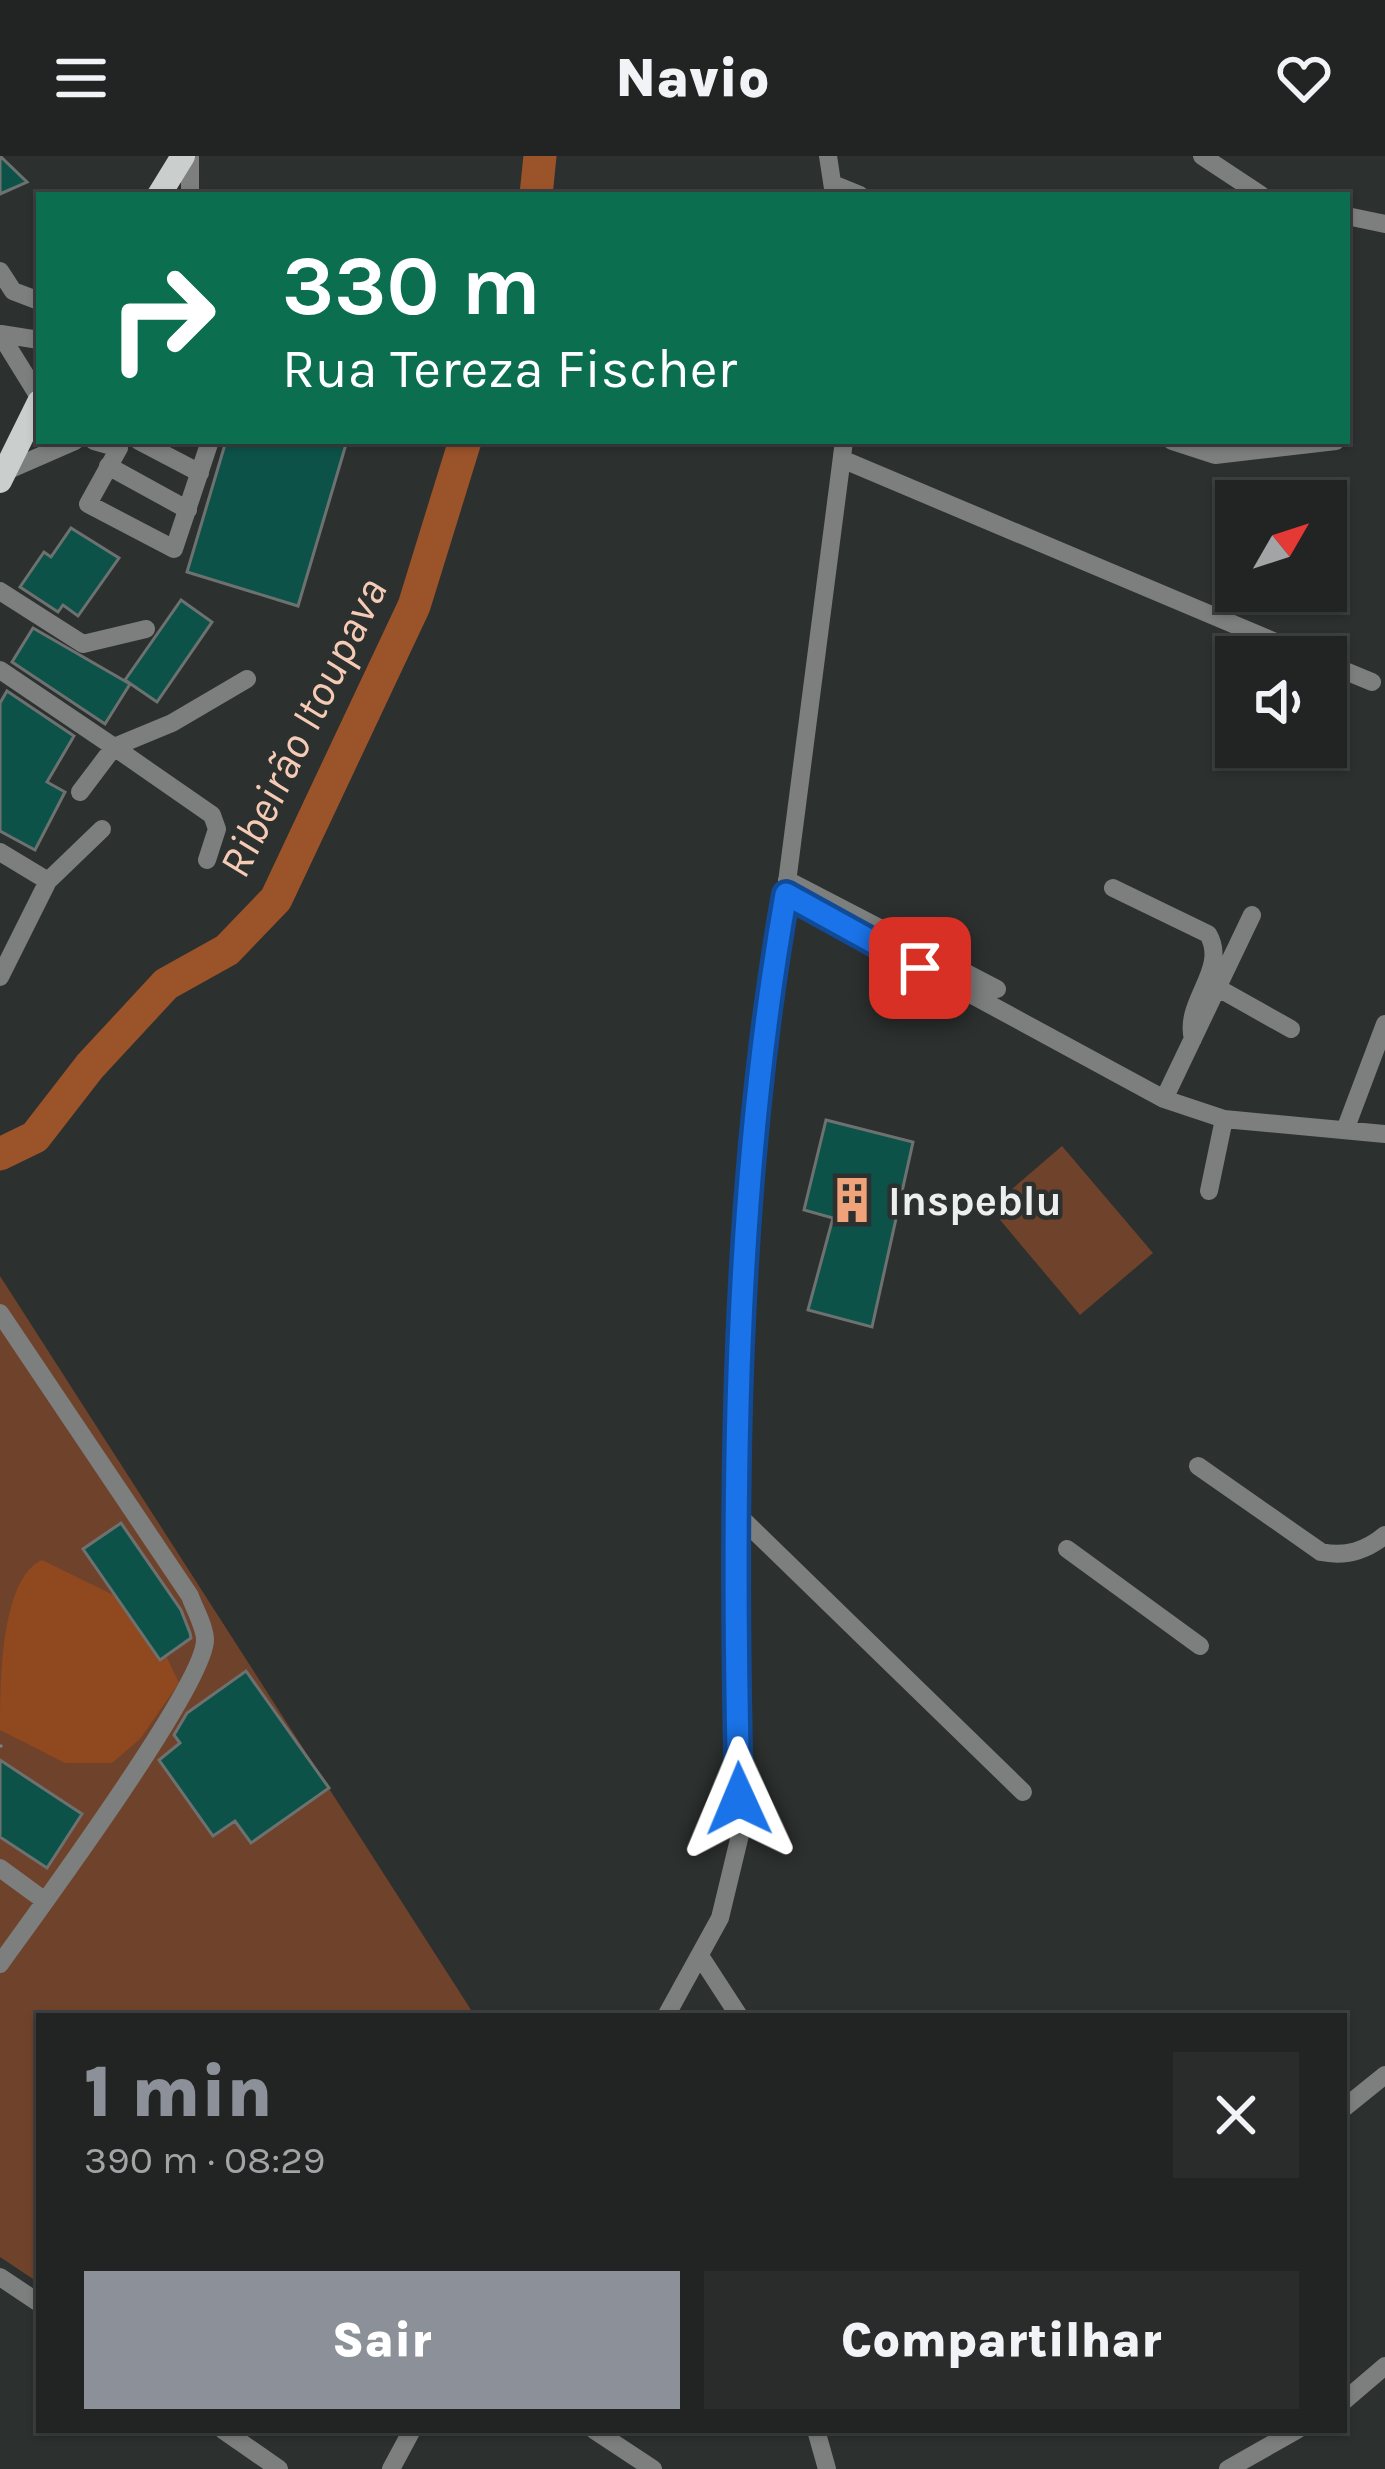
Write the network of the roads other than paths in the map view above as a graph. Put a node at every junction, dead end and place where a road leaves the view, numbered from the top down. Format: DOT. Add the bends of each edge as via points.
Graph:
graph roads {
  1 [pos="186,156"];
  2 [pos="827,156"];
  3 [pos="1202,156"];
  4 [pos="833,190"];
  5 [pos="161,192"];
  6 [pos="190,192"];
  7 [pos="1256,192"];
  8 [pos="1350,218"];
  9 [pos="1385,224"];
  10 [pos="0,271"];
  11 [pos="36,300"];
  12 [pos="0,334"];
  13 [pos="36,340"];
  14 [pos="36,395"];
  15 [pos="36,406"];
  16 [pos="69,444"];
  17 [pos="121,444"];
  18 [pos="145,444"];
  19 [pos="209,444"];
  20 [pos="1182,444"];
  21 [pos="1308,444"];
  22 [pos="844,450"];
  23 [pos="108,466"];
  24 [pos="200,472"];
  25 [pos="2,477"];
  26 [pos="188,511"];
  27 [pos="0,591"];
  28 [pos="146,629"];
  29 [pos="1264,636"];
  30 [pos="0,670"];
  31 [pos="1347,672"];
  32 [pos="247,680"];
  33 [pos="1372,682"];
  34 [pos="114,747"];
  35 [pos="80,792"];
  36 [pos="102,830"];
  37 [pos="0,852"];
  38 [pos="207,860"];
  39 [pos="48,881"];
  40 [pos="787,887"];
  41 [pos="1113,888"];
  42 [pos="1252,915"];
  43 [pos="0,977"];
  44 [pos="1217,988"];
  45 [pos="998,989"];
  46 [pos="1385,1024"];
  47 [pos="1291,1029"];
  48 [pos="1193,1039"];
  49 [pos="1164,1099"];
  50 [pos="1224,1119"];
  51 [pos="1346,1130"];
  52 [pos="1385,1134"];
  53 [pos="1209,1191"];
  54 [pos="0,1312"];
  55 [pos="1198,1466"];
  56 [pos="737,1514"];
  57 [pos="1385,1535"];
  58 [pos="1067,1549"];
  59 [pos="1200,1646"];
  60 [pos="1023,1792"];
  61 [pos="0,1868"];
  62 [pos="46,1901"];
  63 [pos="702,1959"];
  64 [pos="0,1964"];
  65 [pos="668,2013"];
  66 [pos="737,2013"];
  67 [pos="1385,2075"];
  68 [pos="1347,2106"];
  69 [pos="0,2277"];
  70 [pos="36,2301"];
  71 [pos="1385,2366"];
  72 [pos="1347,2398"];
  73 [pos="227,2433"];
  74 [pos="410,2433"];
  75 [pos="598,2433"];
  76 [pos="817,2433"];
  77 [pos="1293,2433"];
  78 [pos="279,2469"];
  79 [pos="391,2469"];
  80 [pos="652,2469"];
  81 [pos="827,2469"];
  82 [pos="1228,2469"];
  1 -- 5 [label="main road"];
  1 -- 6 [label="street"];
  2 -- 4 [label="street"];
  3 -- 7 [label="street"];
  8 -- 9 [label="street"];
  10 -- 11 [label="street" via="13,291"];
  12 -- 13 [label="street"];
  12 -- 14 [label="street"];
  15 -- 25 [label="main road"];
  16 -- 25 [label="street"];
  17 -- 23 [label="street"];
  18 -- 24 [label="street"];
  19 -- 24 [label="street"];
  20 -- 21 [label="street" via="1215,454"];
  22 -- 29 [label="street"];
  22 -- 40 [label="street"];
  23 -- 26 [label="street"];
  23 -- 26 [label="street" via="88,501 96,512 174,549"];
  24 -- 26 [label="street"];
  27 -- 28 [label="street" via="83,644"];
  30 -- 34 [label="street"];
  31 -- 33 [label="street"];
  32 -- 34 [label="street"];
  34 -- 35 [label="street"];
  34 -- 38 [label="street" via="212,815 217,830"];
  36 -- 39 [label="street"];
  37 -- 39 [label="street"];
  39 -- 43 [label="street"];
  40 -- 45 [label="street"];
  40 -- 49 [label="street"];
  40 -- 56 [label="street" via="759,1099"];
  41 -- 48 [label="street" via="1214,944 1191,1020"];
  42 -- 44 [label="street"];
  44 -- 47 [label="street"];
  44 -- 48 [label="street"];
  46 -- 51 [label="street"];
  48 -- 49 [label="street"];
  49 -- 50 [label="street"];
  50 -- 51 [label="street"];
  50 -- 53 [label="street"];
  51 -- 52 [label="street"];
  54 -- 62 [label="street" via="190,1596 206,1640 194,1673"];
  55 -- 57 [label="street" via="1321,1552 1369,1549"];
  56 -- 60 [label="street"];
  56 -- 63 [label="street" via="740,1835"];
  58 -- 59 [label="street"];
  61 -- 62 [label="street"];
  62 -- 64 [label="street"];
  63 -- 65 [label="street"];
  63 -- 66 [label="street"];
  67 -- 68 [label="street"];
  69 -- 70 [label="street"];
  71 -- 72 [label="street"];
  73 -- 78 [label="street"];
  74 -- 79 [label="street"];
  75 -- 80 [label="street"];
  76 -- 81 [label="street"];
  77 -- 82 [label="street"];
}
